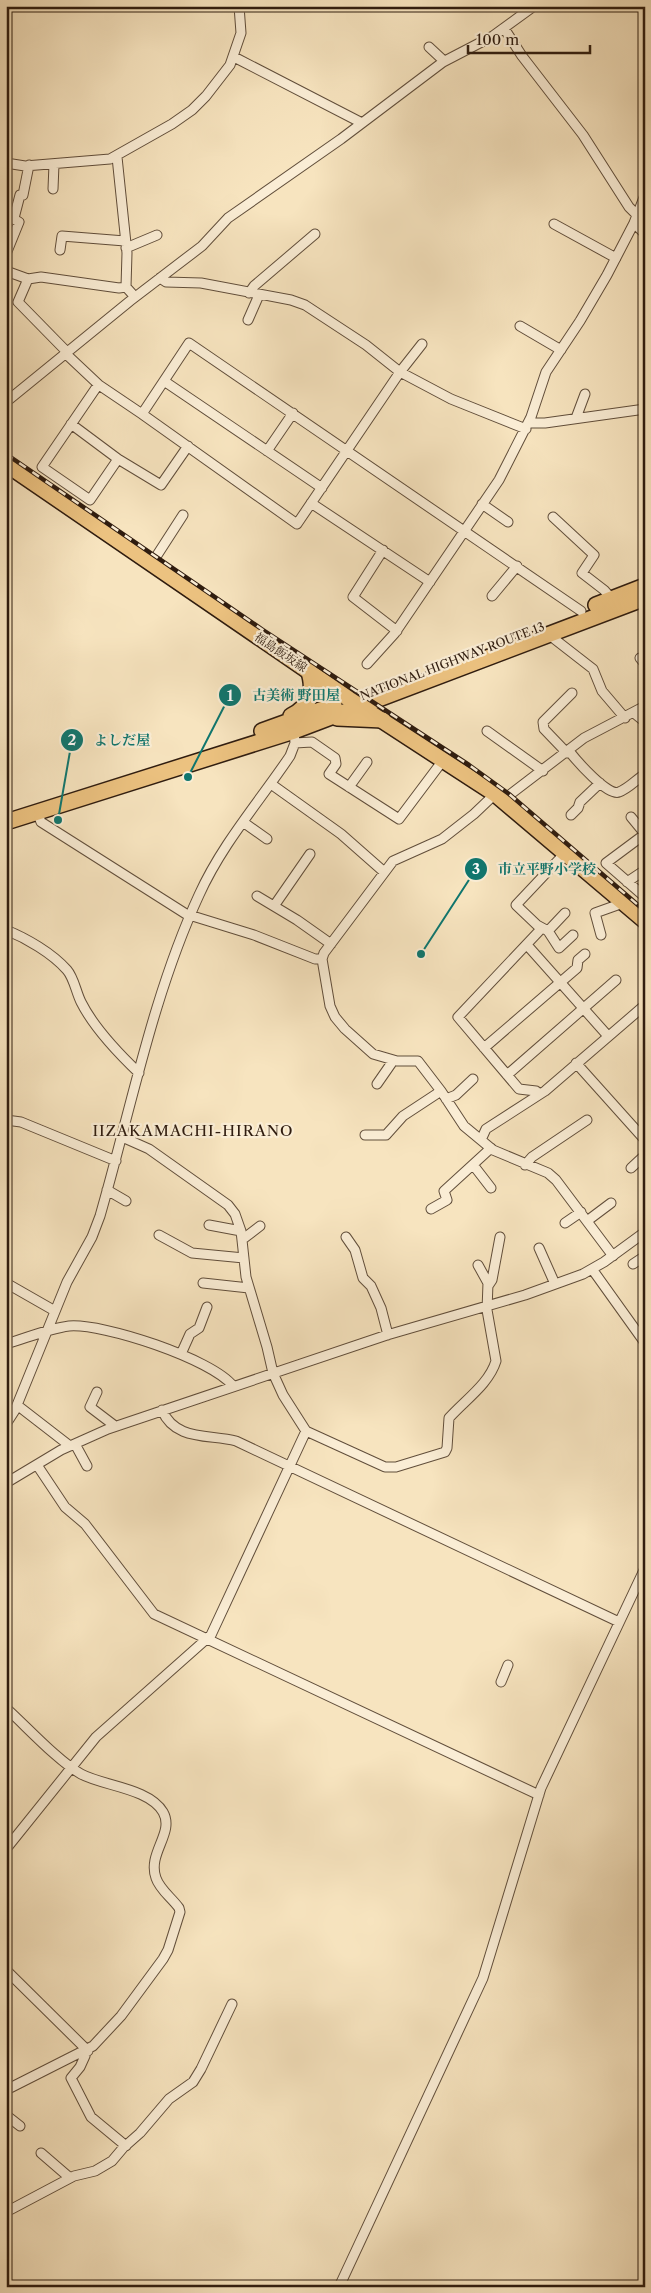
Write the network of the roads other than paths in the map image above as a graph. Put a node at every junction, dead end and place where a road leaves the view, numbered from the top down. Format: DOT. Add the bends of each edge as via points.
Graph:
graph roads {
  1 [pos="239,6"];
  2 [pos="534,6"];
  3 [pos="504,28"];
  4 [pos="429,47"];
  5 [pos="234,57"];
  6 [pos="444,61"];
  7 [pos="362,123"];
  8 [pos="117,156"];
  9 [pos="6,163"];
  10 [pos="54,164"];
  11 [pos="29,165"];
  12 [pos="52,189"];
  13 [pos="645,195"];
  14 [pos="10,217"];
  15 [pos="636,219"];
  16 [pos="554,224"];
  17 [pos="315,234"];
  18 [pos="645,234"];
  19 [pos="157,235"];
  20 [pos="126,245"];
  21 [pos="60,250"];
  22 [pos="6,254"];
  23 [pos="616,258"];
  24 [pos="6,271"];
  25 [pos="160,278"];
  26 [pos="28,279"];
  27 [pos="126,287"];
  28 [pos="249,293"];
  29 [pos="259,295"];
  30 [pos="135,297"];
  31 [pos="248,320"];
  32 [pos="520,326"];
  33 [pos="422,344"];
  34 [pos="561,350"];
  35 [pos="66,353"];
  36 [pos="400,372"];
  37 [pos="164,381"];
  38 [pos="98,385"];
  39 [pos="585,394"];
  40 [pos="6,402"];
  41 [pos="645,409"];
  42 [pos="292,413"];
  43 [pos="142,414"];
  44 [pos="576,418"];
  45 [pos="71,424"];
  46 [pos="527,426"];
  47 [pos="188,446"];
  48 [pos="347,450"];
  49 [pos="267,451"];
  50 [pos="118,459"];
  51 [pos="6,464"];
  52 [pos="322,488"];
  53 [pos="311,503"];
  54 [pos="482,504"];
  55 [pos="183,515"];
  56 [pos="553,518"];
  57 [pos="508,522"];
  58 [pos="464,530"];
  59 [pos="383,550"];
  60 [pos="152,563"];
  61 [pos="517,566"];
  62 [pos="430,582"];
  63 [pos="645,586"];
  64 [pos="492,596"];
  65 [pos="645,598"];
  66 [pos="612,599"];
  67 [pos="580,611"];
  68 [pos="397,631"];
  69 [pos="548,634"];
  70 [pos="367,664"];
  71 [pos="308,669"];
  72 [pos="572,693"];
  73 [pos="354,703"];
  74 [pos="645,706"];
  75 [pos="634,714"];
  76 [pos="328,718"];
  77 [pos="625,718"];
  78 [pos="383,720"];
  79 [pos="645,722"];
  80 [pos="487,731"];
  81 [pos="294,737"];
  82 [pos="228,744"];
  83 [pos="568,752"];
  84 [pos="444,760"];
  85 [pos="367,762"];
  86 [pos="175,767"];
  87 [pos="543,771"];
  88 [pos="645,774"];
  89 [pos="600,783"];
  90 [pos="271,784"];
  91 [pos="349,787"];
  92 [pos="499,797"];
  93 [pos="37,812"];
  94 [pos="571,815"];
  95 [pos="631,817"];
  96 [pos="6,822"];
  97 [pos="243,822"];
  98 [pos="645,834"];
  99 [pos="267,839"];
  100 [pos="565,853"];
  101 [pos="310,854"];
  102 [pos="645,870"];
  103 [pos="384,871"];
  104 [pos="627,882"];
  105 [pos="257,896"];
  106 [pos="645,897"];
  107 [pos="623,903"];
  108 [pos="274,906"];
  109 [pos="565,913"];
  110 [pos="190,916"];
  111 [pos="645,921"];
  112 [pos="545,929"];
  113 [pos="6,930"];
  114 [pos="573,935"];
  115 [pos="601,936"];
  116 [pos="331,944"];
  117 [pos="527,945"];
  118 [pos="585,954"];
  119 [pos="322,959"];
  120 [pos="616,980"];
  121 [pos="560,983"];
  122 [pos="645,1005"];
  123 [pos="583,1009"];
  124 [pos="608,1036"];
  125 [pos="484,1048"];
  126 [pos="393,1061"];
  127 [pos="576,1063"];
  128 [pos="139,1073"];
  129 [pos="508,1075"];
  130 [pos="473,1080"];
  131 [pos="377,1084"];
  132 [pos="540,1094"];
  133 [pos="444,1095"];
  134 [pos="6,1120"];
  135 [pos="588,1120"];
  136 [pos="365,1135"];
  137 [pos="122,1137"];
  138 [pos="480,1140"];
  139 [pos="645,1140"];
  140 [pos="491,1148"];
  141 [pos="645,1155"];
  142 [pos="116,1161"];
  143 [pos="524,1165"];
  144 [pos="474,1166"];
  145 [pos="631,1168"];
  146 [pos="491,1188"];
  147 [pos="107,1190"];
  148 [pos="126,1201"];
  149 [pos="611,1202"];
  150 [pos="431,1209"];
  151 [pos="581,1212"];
  152 [pos="587,1221"];
  153 [pos="565,1223"];
  154 [pos="210,1226"];
  155 [pos="260,1226"];
  156 [pos="645,1232"];
  157 [pos="159,1235"];
  158 [pos="242,1235"];
  159 [pos="500,1236"];
  160 [pos="346,1237"];
  161 [pos="538,1248"];
  162 [pos="613,1256"];
  163 [pos="645,1256"];
  164 [pos="244,1258"];
  165 [pos="478,1264"];
  166 [pos="634,1264"];
  167 [pos="592,1269"];
  168 [pos="6,1283"];
  169 [pos="203,1283"];
  170 [pos="555,1284"];
  171 [pos="488,1286"];
  172 [pos="249,1288"];
  173 [pos="487,1305"];
  174 [pos="207,1307"];
  175 [pos="56,1312"];
  176 [pos="48,1330"];
  177 [pos="388,1335"];
  178 [pos="645,1343"];
  179 [pos="6,1344"];
  180 [pos="181,1354"];
  181 [pos="273,1373"];
  182 [pos="233,1386"];
  183 [pos="97,1392"];
  184 [pos="17,1405"];
  185 [pos="162,1410"];
  186 [pos="6,1424"];
  187 [pos="115,1426"];
  188 [pos="306,1431"];
  189 [pos="72,1445"];
  190 [pos="37,1465"];
  191 [pos="290,1465"];
  192 [pos="87,1466"];
  193 [pos="6,1483"];
  194 [pos="645,1568"];
  195 [pos="620,1622"];
  196 [pos="207,1640"];
  197 [pos="508,1666"];
  198 [pos="501,1682"];
  199 [pos="6,1708"];
  200 [pos="71,1766"];
  201 [pos="539,1795"];
  202 [pos="6,1850"];
  203 [pos="6,1970"];
  204 [pos="232,2004"];
  205 [pos="85,2052"];
  206 [pos="6,2090"];
  207 [pos="6,2115"];
  208 [pos="20,2126"];
  209 [pos="126,2146"];
  210 [pos="41,2153"];
  211 [pos="70,2178"];
  212 [pos="6,2212"];
  213 [pos="339,2287"];
  1 -- 5 [label="street" via="241,33"];
  2 -- 3 [label="street"];
  3 -- 6 [label="street"];
  3 -- 15 [label="street" via="583,135"];
  4 -- 6 [label="street"];
  5 -- 7 [label="street"];
  5 -- 8 [label="street" via="222,77 192,110"];
  6 -- 7 [label="street"];
  7 -- 25 [label="street" via="228,218 202,246"];
  8 -- 10 [label="street"];
  8 -- 20 [label="street"];
  9 -- 11 [label="street"];
  10 -- 11 [label="street"];
  10 -- 12 [label="street"];
  11 -- 14 [label="street" via="23,195 20,195"];
  13 -- 15 [label="street"];
  14 -- 22 [label="street" via="19,225"];
  15 -- 18 [label="street"];
  15 -- 23 [label="street"];
  16 -- 23 [label="street"];
  17 -- 28 [label="street"];
  19 -- 20 [label="street"];
  20 -- 21 [label="street" via="62,236"];
  20 -- 27 [label="street"];
  23 -- 34 [label="street"];
  24 -- 26 [label="street"];
  25 -- 28 [label="street" via="166,282 201,283"];
  25 -- 30 [label="street"];
  26 -- 27 [label="street" via="41,277"];
  26 -- 35 [label="street" via="18,302"];
  27 -- 30 [label="street"];
  28 -- 29 [label="street"];
  29 -- 31 [label="street"];
  29 -- 36 [label="street" via="306,305"];
  30 -- 35 [label="street"];
  32 -- 34 [label="street"];
  33 -- 36 [label="street"];
  34 -- 46 [label="street" via="546,372"];
  35 -- 38 [label="street"];
  35 -- 40 [label="street"];
  36 -- 46 [label="street" via="451,399"];
  36 -- 48 [label="street"];
  37 -- 42 [label="street" via="189,343"];
  37 -- 43 [label="street"];
  37 -- 49 [label="street"];
  38 -- 43 [label="street"];
  38 -- 45 [label="street"];
  39 -- 44 [label="street"];
  41 -- 44 [label="street"];
  42 -- 48 [label="street"];
  42 -- 49 [label="street"];
  43 -- 47 [label="street"];
  44 -- 46 [label="street"];
  45 -- 50 [label="street"];
  45 -- 50 [label="street" via="42,467 90,500"];
  46 -- 54 [label="street" via="499,480"];
  47 -- 50 [label="street" via="161,485"];
  47 -- 53 [label="street" via="297,524"];
  48 -- 52 [label="street"];
  48 -- 58 [label="street"];
  49 -- 52 [label="street"];
  51 -- 60 [label="main road, 福島飯坂線"];
  52 -- 53 [label="street"];
  53 -- 59 [label="street"];
  54 -- 57 [label="street"];
  54 -- 58 [label="street"];
  55 -- 60 [label="street"];
  56 -- 66 [label="street" via="594,555 582,573"];
  58 -- 61 [label="street"];
  58 -- 62 [label="street"];
  59 -- 62 [label="street"];
  59 -- 68 [label="street" via="353,596"];
  60 -- 71 [label="main road, 福島飯坂線"];
  61 -- 64 [label="street"];
  61 -- 67 [label="street"];
  62 -- 68 [label="street"];
  63 -- 66 [label="main road, NATIONAL HIGHWAY ROUTE 13"];
  65 -- 69 [label="main road, NATIONAL HIGHWAY ROUTE 13"];
  66 -- 67 [label="main road, NATIONAL HIGHWAY ROUTE 13"];
  67 -- 73 [label="main road, NATIONAL HIGHWAY ROUTE 13"];
  68 -- 70 [label="street"];
  69 -- 73 [label="main road, NATIONAL HIGHWAY ROUTE 13"];
  69 -- 77 [label="street" via="593,669 602,691"];
  71 -- 73 [label="main road, 福島飯坂線"];
  71 -- 82 [label="main road" via="313,687 305,707"];
  72 -- 83 [label="street" via="543,722 544,729"];
  73 -- 76 [label="main road, NATIONAL HIGHWAY ROUTE 13"];
  73 -- 78 [label="main road, 福島飯坂線"];
  73 -- 82 [label="main road, NATIONAL HIGHWAY ROUTE 13"];
  74 -- 75 [label="street"];
  75 -- 77 [label="street"];
  75 -- 79 [label="street"];
  76 -- 78 [label="main road"];
  76 -- 81 [label="main road, NATIONAL HIGHWAY ROUTE 13"];
  77 -- 83 [label="street" via="584,738"];
  78 -- 84 [label="main road, 福島飯坂線"];
  80 -- 87 [label="street"];
  81 -- 86 [label="main road, NATIONAL HIGHWAY ROUTE 13"];
  81 -- 90 [label="street"];
  81 -- 91 [label="street" via="312,742 335,758 336,764 329,774"];
  82 -- 86 [label="main road, NATIONAL HIGHWAY ROUTE 13"];
  83 -- 87 [label="street"];
  83 -- 89 [label="street"];
  84 -- 91 [label="street" via="399,819"];
  84 -- 92 [label="main road, 福島飯坂線"];
  85 -- 91 [label="street"];
  86 -- 93 [label="main road, NATIONAL HIGHWAY ROUTE 13"];
  87 -- 92 [label="street"];
  88 -- 89 [label="street" via="619,793 613,793"];
  89 -- 94 [label="street"];
  90 -- 97 [label="street"];
  90 -- 103 [label="street" via="341,834"];
  92 -- 100 [label="main road, 福島飯坂線"];
  92 -- 103 [label="street" via="442,839 393,861"];
  93 -- 96 [label="main road, NATIONAL HIGHWAY ROUTE 13"];
  93 -- 110 [label="street" via="41,822"];
  95 -- 98 [label="street"];
  97 -- 99 [label="street"];
  97 -- 110 [label="street" via="216,861"];
  98 -- 104 [label="street" via="606,864"];
  100 -- 107 [label="main road, 福島飯坂線"];
  100 -- 112 [label="street" via="516,905"];
  101 -- 108 [label="street"];
  102 -- 104 [label="street"];
  103 -- 116 [label="street"];
  104 -- 106 [label="street"];
  105 -- 108 [label="street"];
  107 -- 111 [label="main road, 福島飯坂線"];
  107 -- 115 [label="street" via="595,913"];
  108 -- 116 [label="street"];
  109 -- 112 [label="street"];
  110 -- 119 [label="street"];
  110 -- 128 [label="street" via="166,975"];
  112 -- 114 [label="street" via="559,948"];
  112 -- 117 [label="street"];
  113 -- 128 [label="street" via="28,941 66,970 93,1021"];
  116 -- 119 [label="street"];
  117 -- 121 [label="street"];
  117 -- 125 [label="street" via="458,1017"];
  118 -- 121 [label="street" via="578,960 577,968"];
  119 -- 126 [label="street" via="335,1017 373,1054"];
  120 -- 123 [label="street"];
  121 -- 123 [label="street"];
  121 -- 125 [label="street"];
  122 -- 124 [label="street"];
  123 -- 124 [label="street"];
  123 -- 129 [label="street"];
  124 -- 127 [label="street"];
  125 -- 129 [label="street"];
  126 -- 131 [label="street"];
  126 -- 133 [label="street" via="418,1061"];
  127 -- 132 [label="street"];
  127 -- 139 [label="street"];
  128 -- 137 [label="street"];
  129 -- 132 [label="street" via="519,1089"];
  130 -- 133 [label="street" via="456,1095"];
  132 -- 138 [label="street" via="486,1129"];
  133 -- 136 [label="street" via="403,1116 386,1135"];
  133 -- 138 [label="street" via="464,1126"];
  134 -- 142 [label="street" via="21,1122"];
  135 -- 143 [label="street" via="532,1156"];
  137 -- 142 [label="street"];
  137 -- 158 [label="street" via="149,1149 222,1200 234,1214"];
  138 -- 140 [label="street"];
  140 -- 143 [label="street"];
  140 -- 144 [label="street"];
  141 -- 145 [label="street"];
  142 -- 147 [label="street"];
  143 -- 151 [label="street" via="552,1176"];
  144 -- 146 [label="street"];
  144 -- 150 [label="street" via="444,1192 448,1200"];
  147 -- 148 [label="street"];
  147 -- 175 [label="street" via="92,1238 67,1282"];
  149 -- 152 [label="street"];
  151 -- 152 [label="street"];
  151 -- 153 [label="street"];
  152 -- 162 [label="street"];
  154 -- 158 [label="street"];
  155 -- 158 [label="street"];
  156 -- 162 [label="street"];
  157 -- 164 [label="street" via="192,1253"];
  158 -- 164 [label="street"];
  159 -- 171 [label="street"];
  160 -- 177 [label="street" via="356,1250 363,1278 371,1286 381,1308"];
  161 -- 170 [label="street"];
  162 -- 167 [label="street"];
  163 -- 166 [label="street"];
  164 -- 172 [label="street"];
  165 -- 171 [label="street"];
  167 -- 170 [label="street"];
  167 -- 178 [label="street"];
  168 -- 175 [label="street"];
  169 -- 172 [label="street"];
  170 -- 173 [label="street"];
  171 -- 173 [label="street"];
  172 -- 181 [label="street"];
  173 -- 177 [label="street"];
  173 -- 188 [label="street" via="496,1361 488,1378 449,1418 445,1452 396,1467 385,1466"];
  174 -- 180 [label="street" via="199,1328 190,1334"];
  175 -- 176 [label="street"];
  176 -- 179 [label="street"];
  176 -- 180 [label="street" via="86,1326"];
  176 -- 184 [label="street"];
  177 -- 181 [label="street"];
  180 -- 182 [label="street" via="196,1360"];
  181 -- 182 [label="street"];
  181 -- 188 [label="street"];
  182 -- 185 [label="street"];
  183 -- 187 [label="street" via="90,1407"];
  184 -- 186 [label="street"];
  184 -- 189 [label="street"];
  185 -- 187 [label="street"];
  185 -- 191 [label="street" via="173,1426 186,1434 236,1442"];
  187 -- 189 [label="street"];
  188 -- 191 [label="street"];
  189 -- 190 [label="street"];
  189 -- 192 [label="street"];
  190 -- 193 [label="street"];
  190 -- 196 [label="street" via="65,1507 85,1524 154,1614"];
  191 -- 195 [label="street"];
  191 -- 196 [label="street"];
  194 -- 195 [label="street"];
  195 -- 201 [label="street"];
  196 -- 200 [label="street" via="96,1737"];
  196 -- 201 [label="street"];
  197 -- 198 [label="street"];
  199 -- 200 [label="street"];
  200 -- 202 [label="street"];
  200 -- 205 [label="street" via="86,1776 149,1799 162,1811 166,1832 155,1855 154,1874 180,1912 163,1959 121,2016"];
  201 -- 213 [label="street" via="483,1978"];
  203 -- 205 [label="street"];
  204 -- 209 [label="street" via="193,2082 169,2099"];
  205 -- 206 [label="street"];
  205 -- 209 [label="street" via="71,2078 90,2117"];
  207 -- 208 [label="street"];
  209 -- 211 [label="street" via="112,2162"];
  210 -- 211 [label="street"];
  211 -- 212 [label="street"];
}
